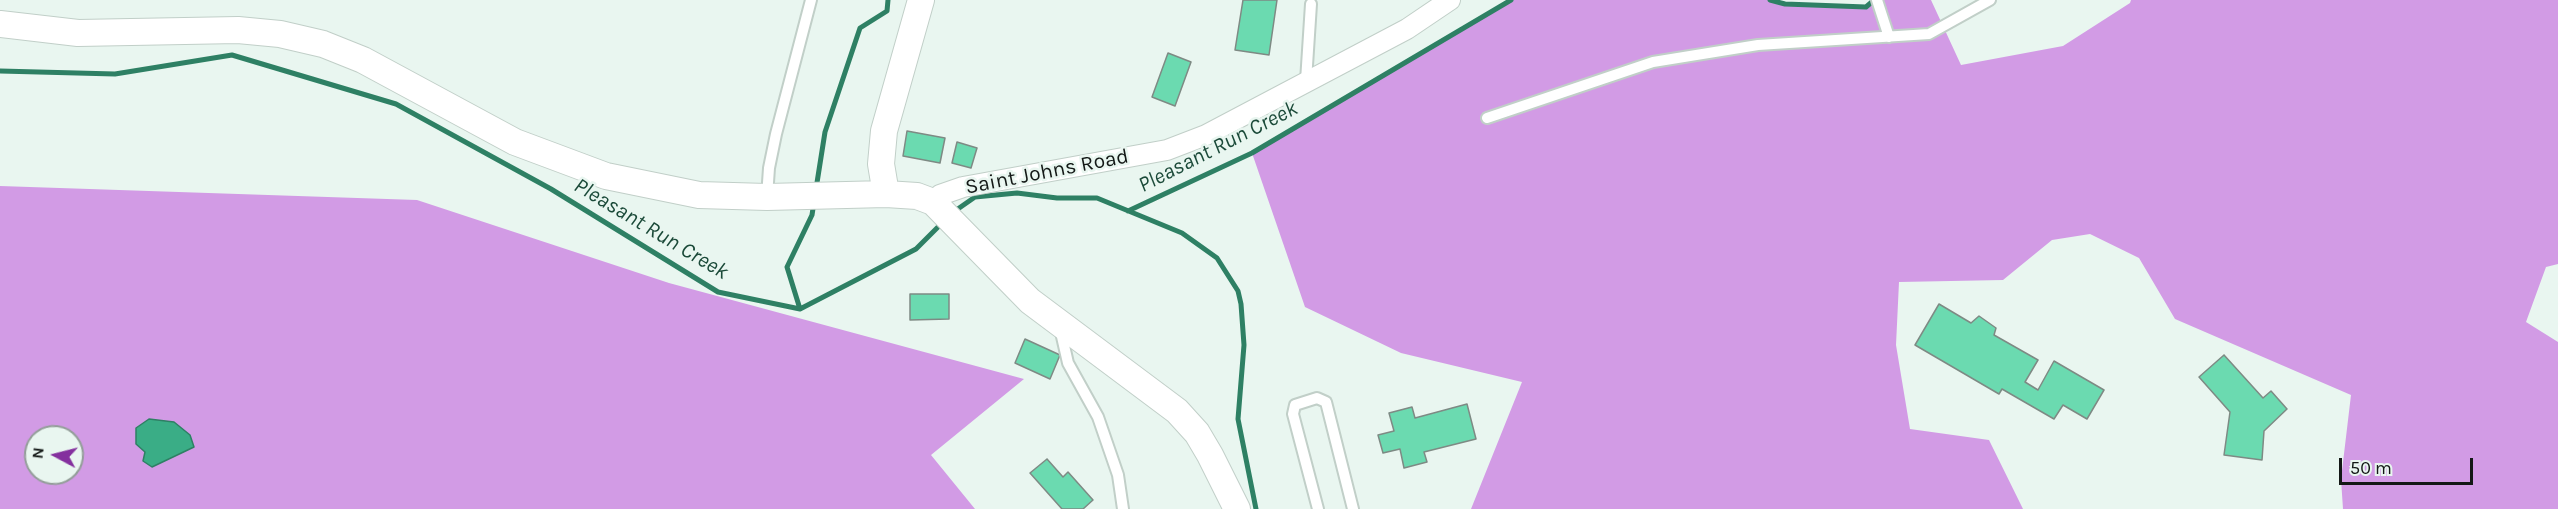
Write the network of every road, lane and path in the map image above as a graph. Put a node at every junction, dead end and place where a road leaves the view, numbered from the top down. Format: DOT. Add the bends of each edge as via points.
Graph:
graph roads {
  1 [pos="811,0"];
  2 [pos="921,0"];
  3 [pos="1450,0"];
  4 [pos="1990,0"];
  5 [pos="1311,4"];
  6 [pos="1878,6"];
  7 [pos="0,24"];
  8 [pos="1889,37"];
  9 [pos="1306,81"];
  10 [pos="1487,118"];
  11 [pos="886,194"];
  12 [pos="767,196"];
  13 [pos="938,206"];
  14 [pos="1059,325"];
  15 [pos="1123,509"];
  16 [pos="1237,509"];
  17 [pos="1318,509"];
  18 [pos="1353,509"];
  1 -- 12 [label="lane" via="769,168"];
  2 -- 11 [label="street" via="884,132 881,164"];
  3 -- 9 [label="street, Saint Johns Road" via="1407,29"];
  4 -- 8 [label="lane" via="1929,34"];
  5 -- 9 [label="lane"];
  6 -- 8 [label="lane"];
  7 -- 12 [label="street" via="78,33 238,30 280,34 363,60 515,142 606,176 699,195"];
  8 -- 10 [label="lane" via="1758,45 1653,62"];
  9 -- 13 [label="street, Saint Johns Road" via="1206,135 1167,150 963,187 940,195"];
  11 -- 12 [label="street"];
  11 -- 13 [label="street" via="917,196"];
  13 -- 14 [label="street" via="1030,301"];
  14 -- 15 [label="lane" via="1068,363 1098,417"];
  14 -- 16 [label="street" via="1177,411 1197,433"];
  17 -- 18 [label="lane" via="1293,414 1295,405 1317,398 1326,402"];
}
